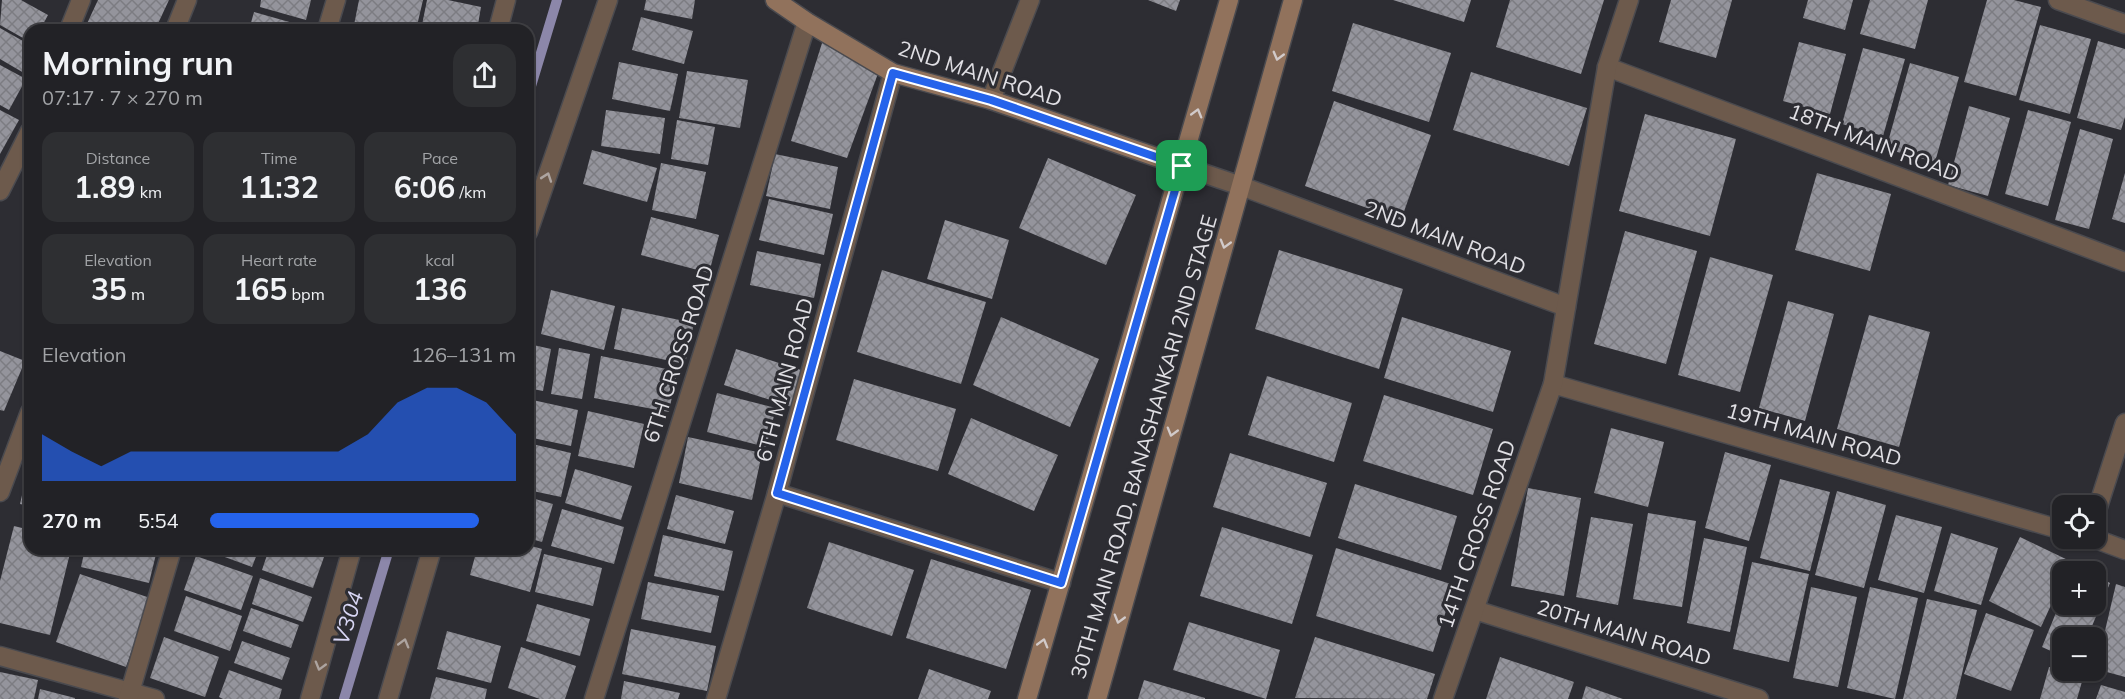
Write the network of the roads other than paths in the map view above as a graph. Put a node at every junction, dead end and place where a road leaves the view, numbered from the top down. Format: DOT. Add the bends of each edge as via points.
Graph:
graph roads {
  1 [pos="81,0"];
  2 [pos="187,0"];
  3 [pos="336,0"];
  4 [pos="506,0"];
  5 [pos="608,0"];
  6 [pos="775,0"];
  7 [pos="1030,0"];
  8 [pos="1229,0"];
  9 [pos="1293,0"];
  10 [pos="1629,0"];
  11 [pos="2058,0"];
  12 [pos="807,22"];
  13 [pos="71,24"];
  14 [pos="177,24"];
  15 [pos="329,24"];
  16 [pos="500,24"];
  17 [pos="2125,24"];
  18 [pos="1607,67"];
  19 [pos="893,73"];
  20 [pos="991,100"];
  21 [pos="24,143"];
  22 [pos="1182,166"];
  23 [pos="1241,186"];
  24 [pos="0,191"];
  25 [pos="534,215"];
  26 [pos="2125,262"];
  27 [pos="1566,307"];
  28 [pos="1553,384"];
  29 [pos="2125,423"];
  30 [pos="24,428"];
  31 [pos="0,492"];
  32 [pos="777,493"];
  33 [pos="2102,495"];
  34 [pos="2052,527"];
  35 [pos="2106,543"];
  36 [pos="2125,550"];
  37 [pos="170,555"];
  38 [pos="350,555"];
  39 [pos="430,555"];
  40 [pos="1061,583"];
  41 [pos="1475,610"];
  42 [pos="0,656"];
  43 [pos="129,695"];
  44 [pos="155,699"];
  45 [pos="310,699"];
  46 [pos="388,699"];
  47 [pos="594,699"];
  48 [pos="716,699"];
  49 [pos="1027,699"];
  50 [pos="1097,699"];
  51 [pos="1443,699"];
  52 [pos="1759,699"];
  1 -- 13 [label="street"];
  2 -- 14 [label="street"];
  3 -- 15 [label="street"];
  4 -- 16 [label="street"];
  25 -- 5 [label="street, one-way"];
  6 -- 12 [label="main road, 2ND MAIN ROAD"];
  7 -- 20 [label="street"];
  22 -- 8 [label="main road, 30TH MAIN ROAD, BANASHANKARI 2ND STAGE, one-way"];
  9 -- 23 [label="main road, 30TH MAIN ROAD, BANASHANKARI 2ND STAGE, one-way"];
  10 -- 18 [label="street, 14TH CROSS ROAD"];
  11 -- 17 [label="street"];
  12 -- 19 [label="main road, 2ND MAIN ROAD"];
  12 -- 47 [label="street, 6TH CROSS ROAD"];
  18 -- 26 [label="street, 18TH MAIN ROAD"];
  18 -- 27 [label="street, 14TH CROSS ROAD"];
  19 -- 20 [label="main road, 2ND MAIN ROAD"];
  19 -- 32 [label="street, 6TH MAIN ROAD"];
  20 -- 22 [label="main road, 2ND MAIN ROAD"];
  21 -- 24 [label="street"];
  22 -- 23 [label="street, 2ND MAIN ROAD"];
  22 -- 40 [label="main road, 30TH MAIN ROAD, BANASHANKARI 2ND STAGE"];
  23 -- 27 [label="street, 2ND MAIN ROAD"];
  23 -- 50 [label="main road, 30TH MAIN ROAD, BANASHANKARI 2ND STAGE, one-way"];
  27 -- 28 [label="street, 14TH CROSS ROAD"];
  28 -- 34 [label="street, 19TH MAIN ROAD"];
  28 -- 41 [label="street, 14TH CROSS ROAD"];
  29 -- 33 [label="street"];
  30 -- 31 [label="street"];
  32 -- 40 [label="street"];
  32 -- 48 [label="street, 6TH MAIN ROAD"];
  35 -- 36 [label="street"];
  37 -- 43 [label="street"];
  38 -- 45 [label="street, one-way"];
  46 -- 39 [label="street, one-way"];
  49 -- 40 [label="main road, 30TH MAIN ROAD, BANASHANKARI 2ND STAGE, one-way"];
  41 -- 51 [label="street, 14TH CROSS ROAD"];
  41 -- 52 [label="street, 20TH MAIN ROAD"];
  42 -- 43 [label="street"];
  43 -- 44 [label="street"];
}
